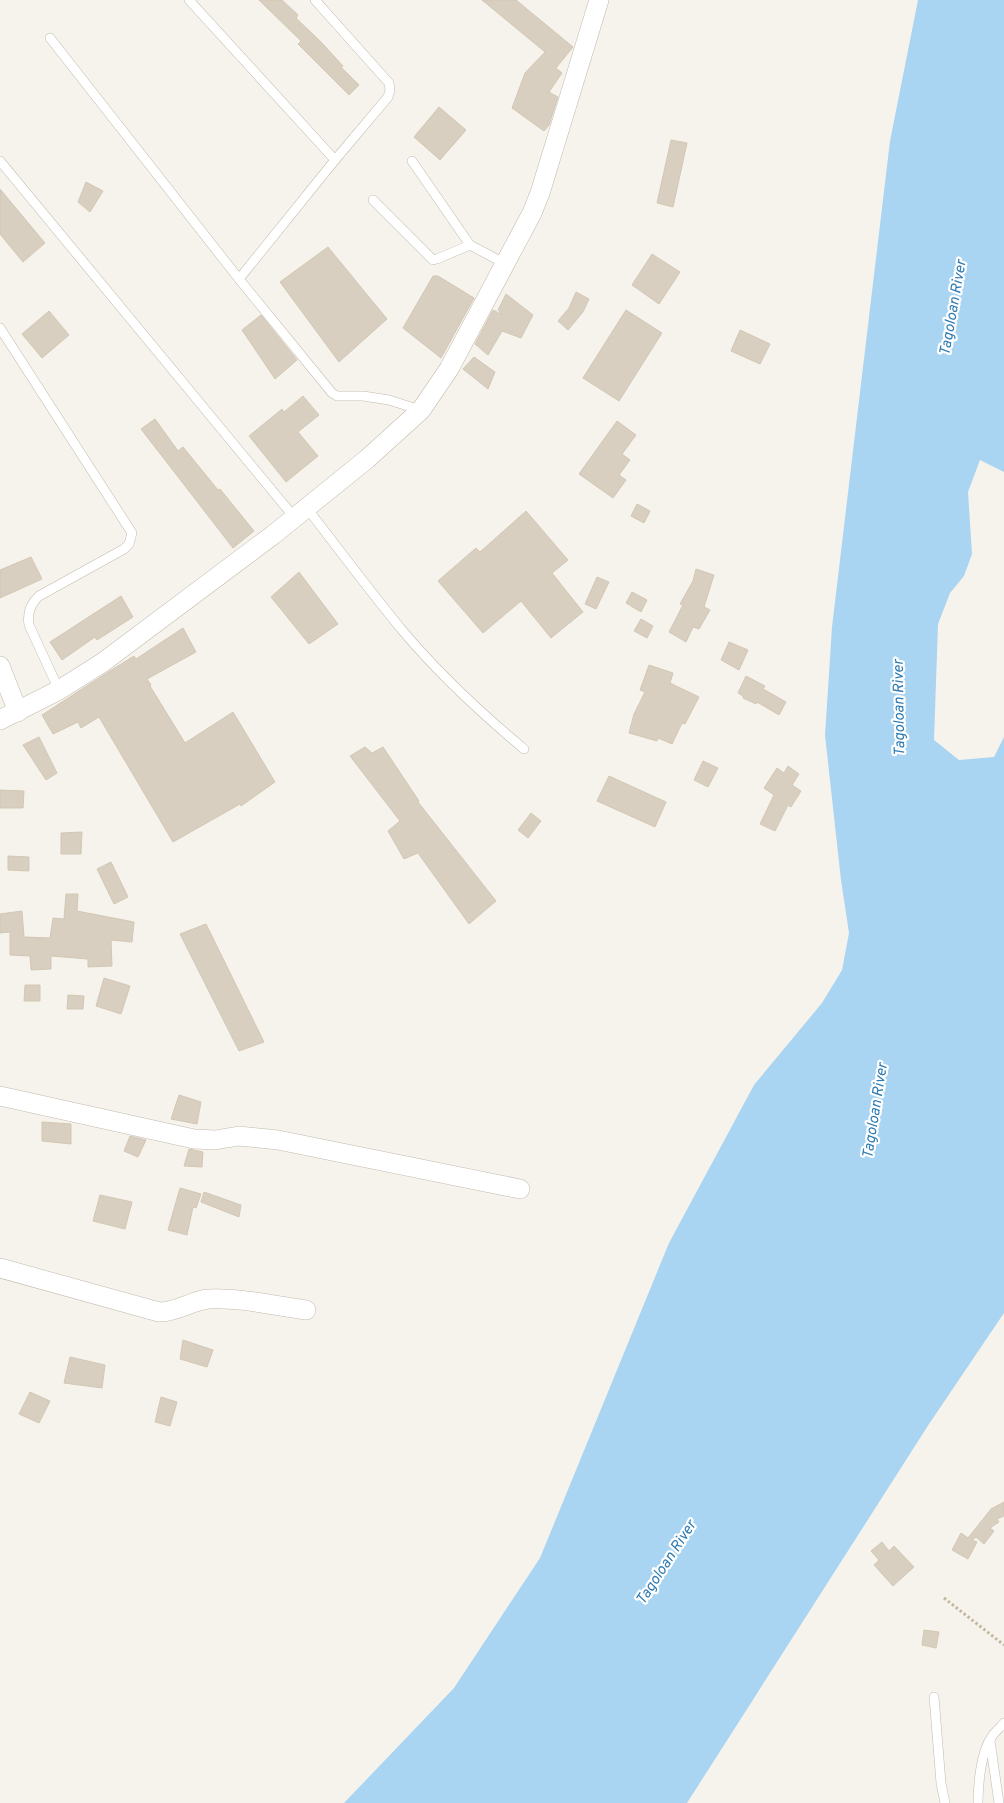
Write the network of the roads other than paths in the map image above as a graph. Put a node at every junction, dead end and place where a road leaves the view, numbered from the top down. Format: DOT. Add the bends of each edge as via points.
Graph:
graph roads {
  1 [pos="189,0"];
  2 [pos="315,0"];
  3 [pos="599,0"];
  4 [pos="50,38"];
  5 [pos="335,160"];
  6 [pos="0,161"];
  7 [pos="412,161"];
  8 [pos="373,200"];
  9 [pos="470,244"];
  10 [pos="506,264"];
  11 [pos="239,279"];
  12 [pos="0,328"];
  13 [pos="420,410"];
  14 [pos="300,512"];
  15 [pos="0,666"];
  16 [pos="59,690"];
  17 [pos="18,712"];
  18 [pos="0,720"];
  19 [pos="524,749"];
  20 [pos="0,1096"];
  21 [pos="520,1189"];
  22 [pos="0,1268"];
  23 [pos="306,1310"];
  24 [pos="934,1697"];
  25 [pos="1004,1723"];
  26 [pos="990,1738"];
  27 [pos="945,1803"];
  28 [pos="978,1803"];
  29 [pos="1000,1803"];
  1 -- 5 [label="lane"];
  2 -- 5 [label="lane" via="389,83 390,90 386,102"];
  3 -- 10 [label="street" via="540,193"];
  4 -- 11 [label="lane"];
  5 -- 11 [label="lane"];
  6 -- 14 [label="lane"];
  7 -- 9 [label="lane"];
  8 -- 9 [label="lane" via="433,260"];
  9 -- 10 [label="lane"];
  10 -- 13 [label="street" via="449,369"];
  11 -- 13 [label="lane" via="332,393 389,400"];
  12 -- 16 [label="lane" via="132,533 124,549 33,601 29,625"];
  13 -- 14 [label="street" via="367,459"];
  14 -- 16 [label="street" via="102,663"];
  14 -- 19 [label="lane" via="427,658 489,720"];
  15 -- 17 [label="street"];
  16 -- 17 [label="street"];
  17 -- 18 [label="street"];
  20 -- 21 [label="street" via="194,1138 215,1140 239,1136 278,1140"];
  22 -- 23 [label="street" via="159,1312 210,1299"];
  24 -- 27 [label="lane"];
  25 -- 26 [label="lane"];
  26 -- 28 [label="lane" via="982,1761"];
  26 -- 29 [label="lane"];
}
